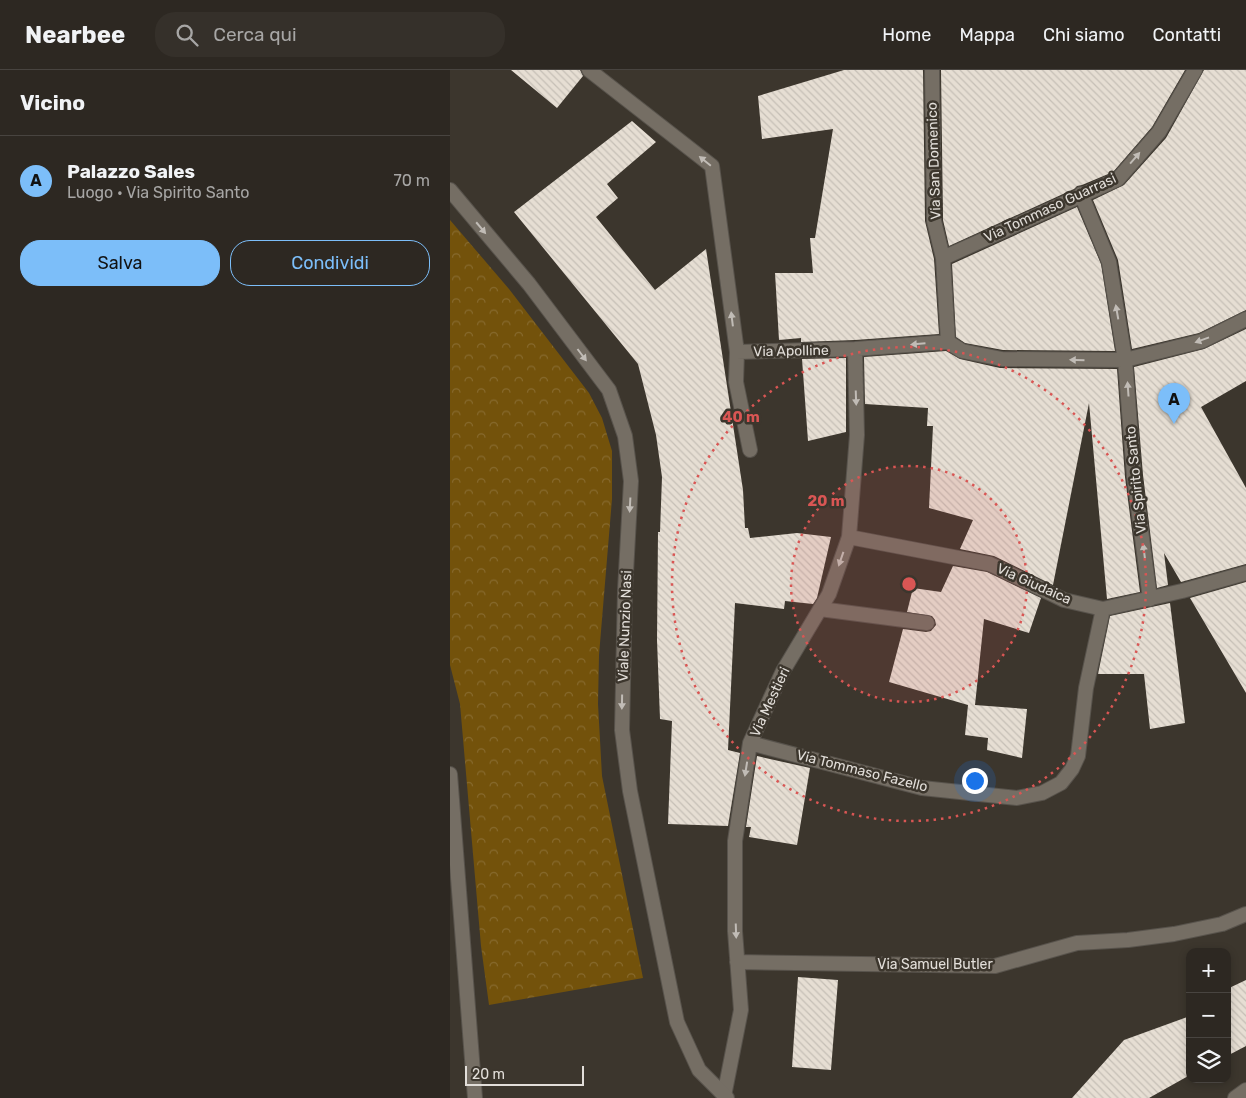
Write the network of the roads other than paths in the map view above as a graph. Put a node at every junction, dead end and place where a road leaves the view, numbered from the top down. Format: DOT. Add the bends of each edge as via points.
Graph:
graph roads {
  1 [pos="589,70"];
  2 [pos="932,70"];
  3 [pos="1195,70"];
  4 [pos="450,190"];
  5 [pos="1082,194"];
  6 [pos="943,258"];
  7 [pos="1246,319"];
  8 [pos="948,342"];
  9 [pos="855,349"];
  10 [pos="737,352"];
  11 [pos="1125,360"];
  12 [pos="750,450"];
  13 [pos="849,537"];
  14 [pos="1246,573"];
  15 [pos="1150,599"];
  16 [pos="820,609"];
  17 [pos="1103,609"];
  18 [pos="927,623"];
  19 [pos="750,743"];
  20 [pos="450,774"];
  21 [pos="1246,914"];
  22 [pos="738,962"];
  23 [pos="1246,1090"];
  24 [pos="726,1097"];
  25 [pos="476,1098"];
  26 [pos="1235,1098"];
  10 -- 1 [label="street, Via Apolline, one-way" via="712,166"];
  2 -- 6 [label="street, Via San Domenico" via="934,221"];
  5 -- 3 [label="street, Via Tommaso Guarrasi, one-way" via="1118,179 1159,132"];
  4 -- 24 [label="street, Viale Nunzio Nasi, one-way" via="529,284 609,390 625,436 631,481 622,730 630,791 677,1022 699,1070"];
  5 -- 6 [label="street, Via Tommaso Guarrasi"];
  11 -- 5 [label="street, Via Spirito Santo, one-way" via="1109,262"];
  6 -- 8 [label="street, Via San Domenico"];
  7 -- 11 [label="street, Via Apolline, one-way" via="1202,341"];
  8 -- 9 [label="street, Via Apolline, one-way"];
  11 -- 8 [label="street, Via Apolline, one-way" via="1002,359 962,351"];
  9 -- 10 [label="street, Via Apolline"];
  9 -- 13 [label="street, Via Mestieri, one-way" via="857,435"];
  10 -- 12 [label="street" via="736,382"];
  15 -- 11 [label="street, Via Spirito Santo, one-way" via="1134,476"];
  13 -- 16 [label="street, Via Mestieri, one-way" via="829,594"];
  13 -- 17 [label="street, Via Giudaica" via="990,564 1064,600"];
  14 -- 15 [label="street, Via Giudaica"];
  15 -- 17 [label="street, Via Giudaica"];
  16 -- 18 [label="street"];
  16 -- 19 [label="street, Via Mestieri" via="783,670"];
  17 -- 19 [label="street, Via Tommaso Fazello" via="1086,688 1078,756 1061,783 1042,794 1017,798 922,788"];
  19 -- 22 [label="street, Via Mestieri, one-way" via="735,841"];
  20 -- 25 [label="street"];
  21 -- 22 [label="street, Via Samuel Butler" via="1222,924 1174,934 1077,943 995,966"];
  22 -- 24 [label="street, Via Mestieri" via="741,1010"];
  23 -- 26 [label="street"];
}
